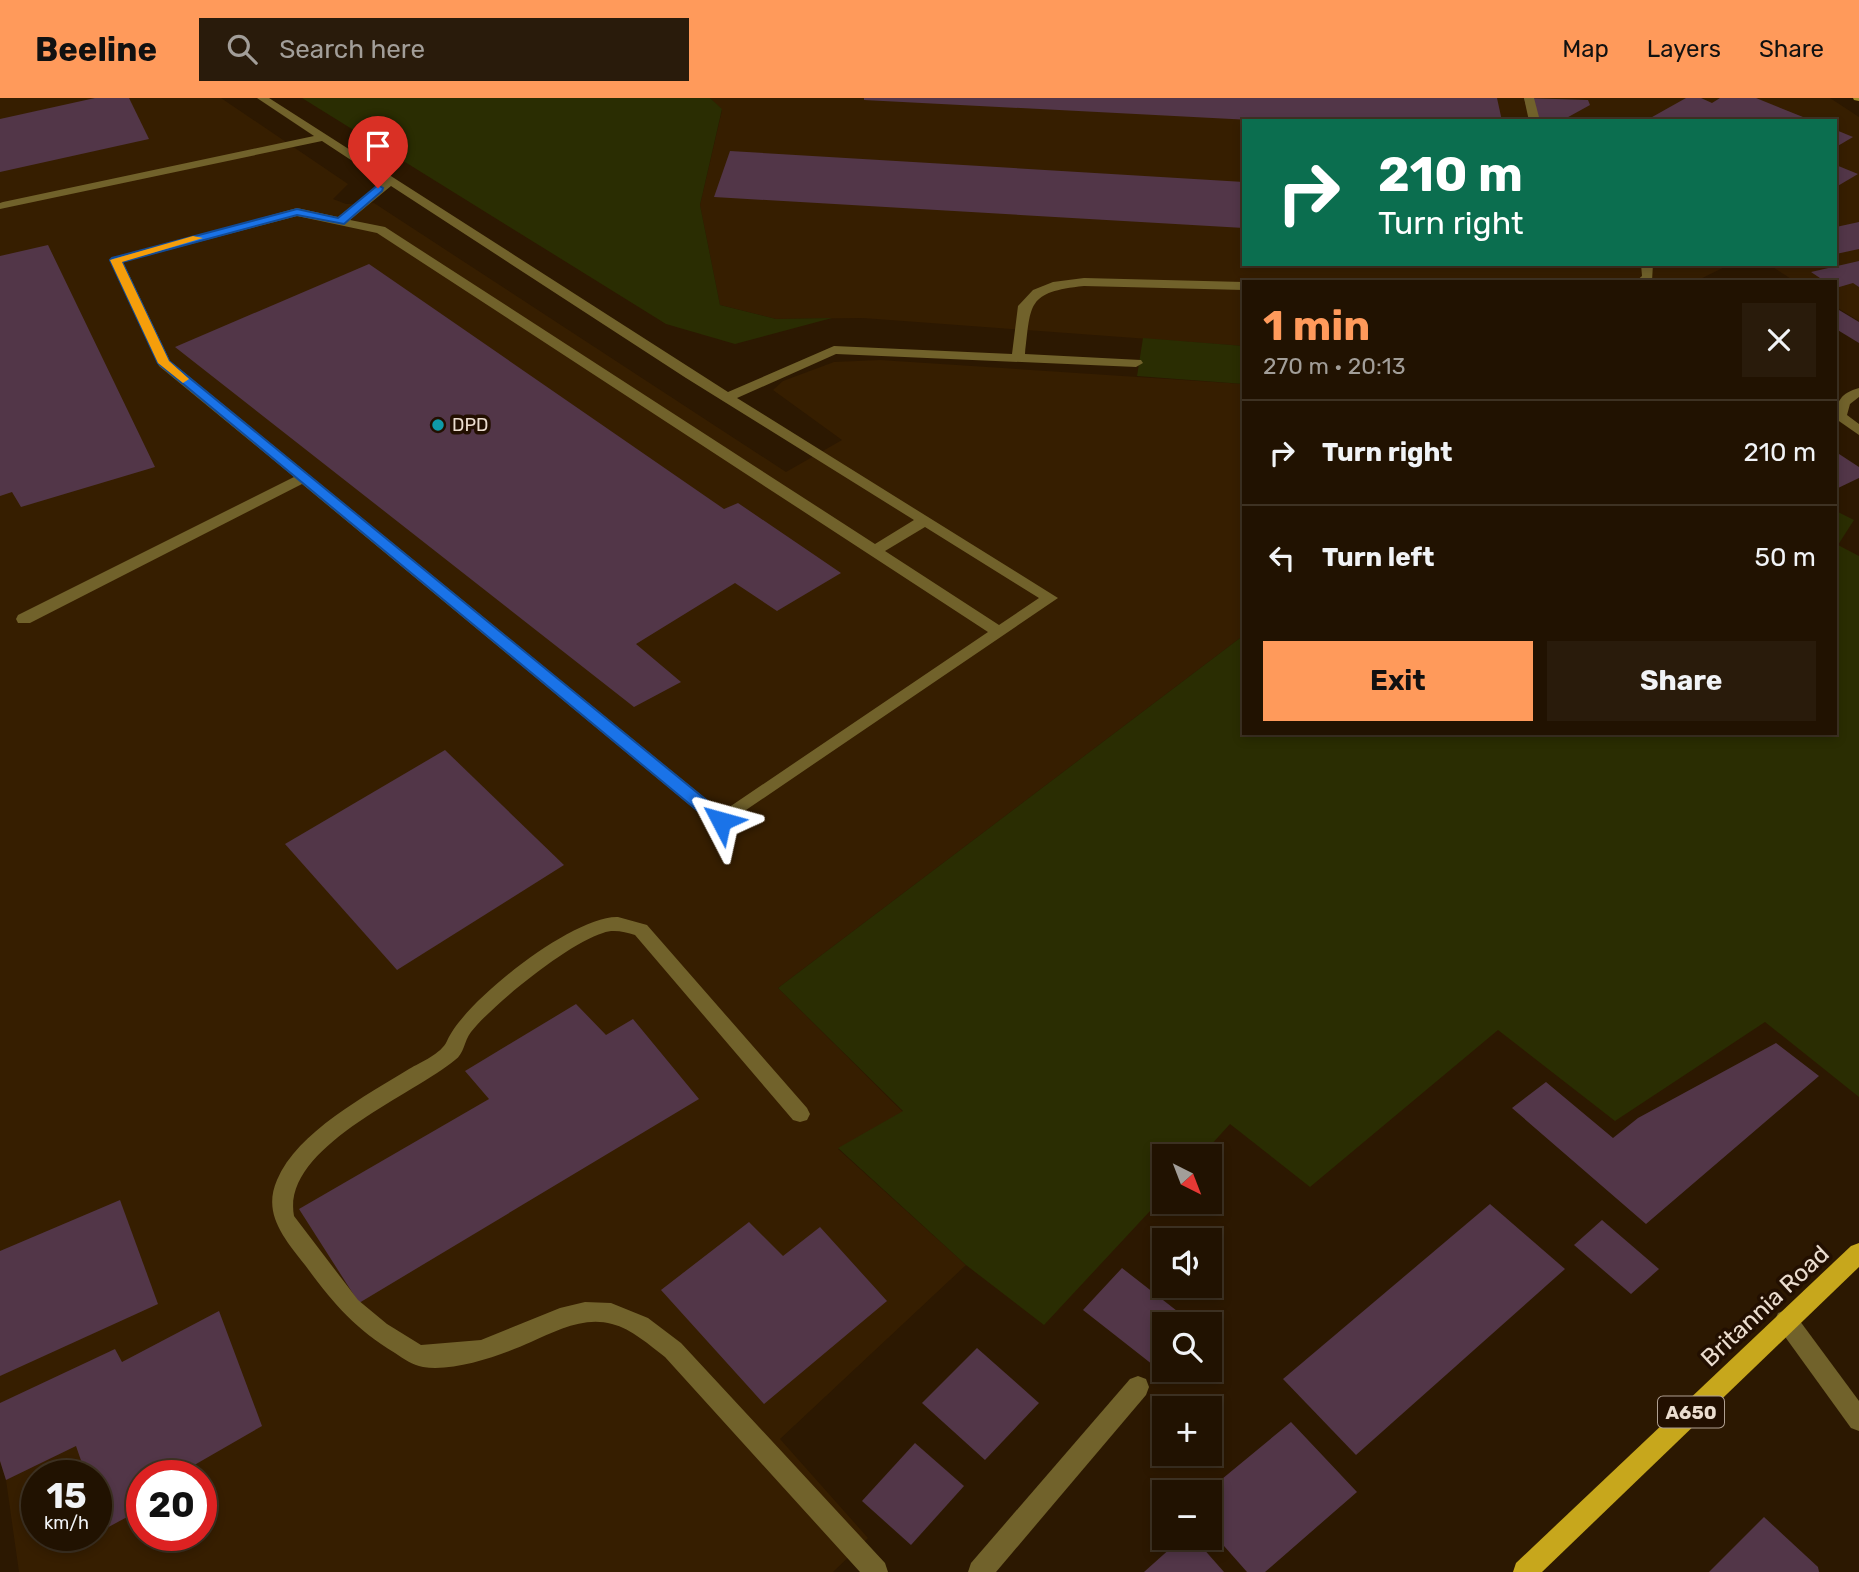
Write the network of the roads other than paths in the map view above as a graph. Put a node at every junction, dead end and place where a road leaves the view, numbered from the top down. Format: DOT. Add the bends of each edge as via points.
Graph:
graph roads {
  1 [pos="262,98"];
  2 [pos="1529,98"];
  3 [pos="1534,119"];
  4 [pos="322,138"];
  5 [pos="389,182"];
  6 [pos="3,206"];
  7 [pos="341,221"];
  8 [pos="1242,286"];
  9 [pos="1018,358"];
  10 [pos="1136,363"];
  11 [pos="1859,392"];
  12 [pos="727,397"];
  13 [pos="1859,431"];
  14 [pos="303,478"];
  15 [pos="925,520"];
  16 [pos="874,551"];
  17 [pos="24,619"];
  18 [pos="999,632"];
  19 [pos="800,1114"];
  20 [pos="1859,1253"];
  21 [pos="1786,1321"];
  22 [pos="1138,1387"];
  23 [pos="1859,1420"];
  24 [pos="876,1572"];
  25 [pos="980,1572"];
  26 [pos="1525,1572"];
  1 -- 4 [label="lane"];
  2 -- 3 [label="lane"];
  4 -- 5 [label="lane"];
  4 -- 6 [label="lane"];
  5 -- 7 [label="lane"];
  5 -- 12 [label="lane"];
  7 -- 14 [label="lane" via="297,212 116,260 164,363"];
  7 -- 16 [label="lane" via="381,230"];
  8 -- 9 [label="lane" via="1058,285 1037,293 1024,306"];
  9 -- 10 [label="lane"];
  9 -- 12 [label="lane" via="834,350"];
  11 -- 13 [label="lane" via="1846,398 1840,416"];
  12 -- 15 [label="lane"];
  14 -- 17 [label="lane"];
  14 -- 18 [label="lane" via="721,821"];
  15 -- 16 [label="lane"];
  15 -- 18 [label="lane" via="1050,598"];
  16 -- 18 [label="lane"];
  19 -- 24 [label="lane" via="641,930 622,923 596,927 481,1009 461,1030 451,1052 320,1142 293,1170 282,1194 283,1217 349,1308 379,1333 421,1356 463,1355 495,1346 572,1312 614,1314 652,1330"];
  20 -- 21 [label="main road, Britannia Road / A650"];
  21 -- 23 [label="lane"];
  21 -- 26 [label="main road, Britannia Road / A650"];
  22 -- 25 [label="lane"];
}
